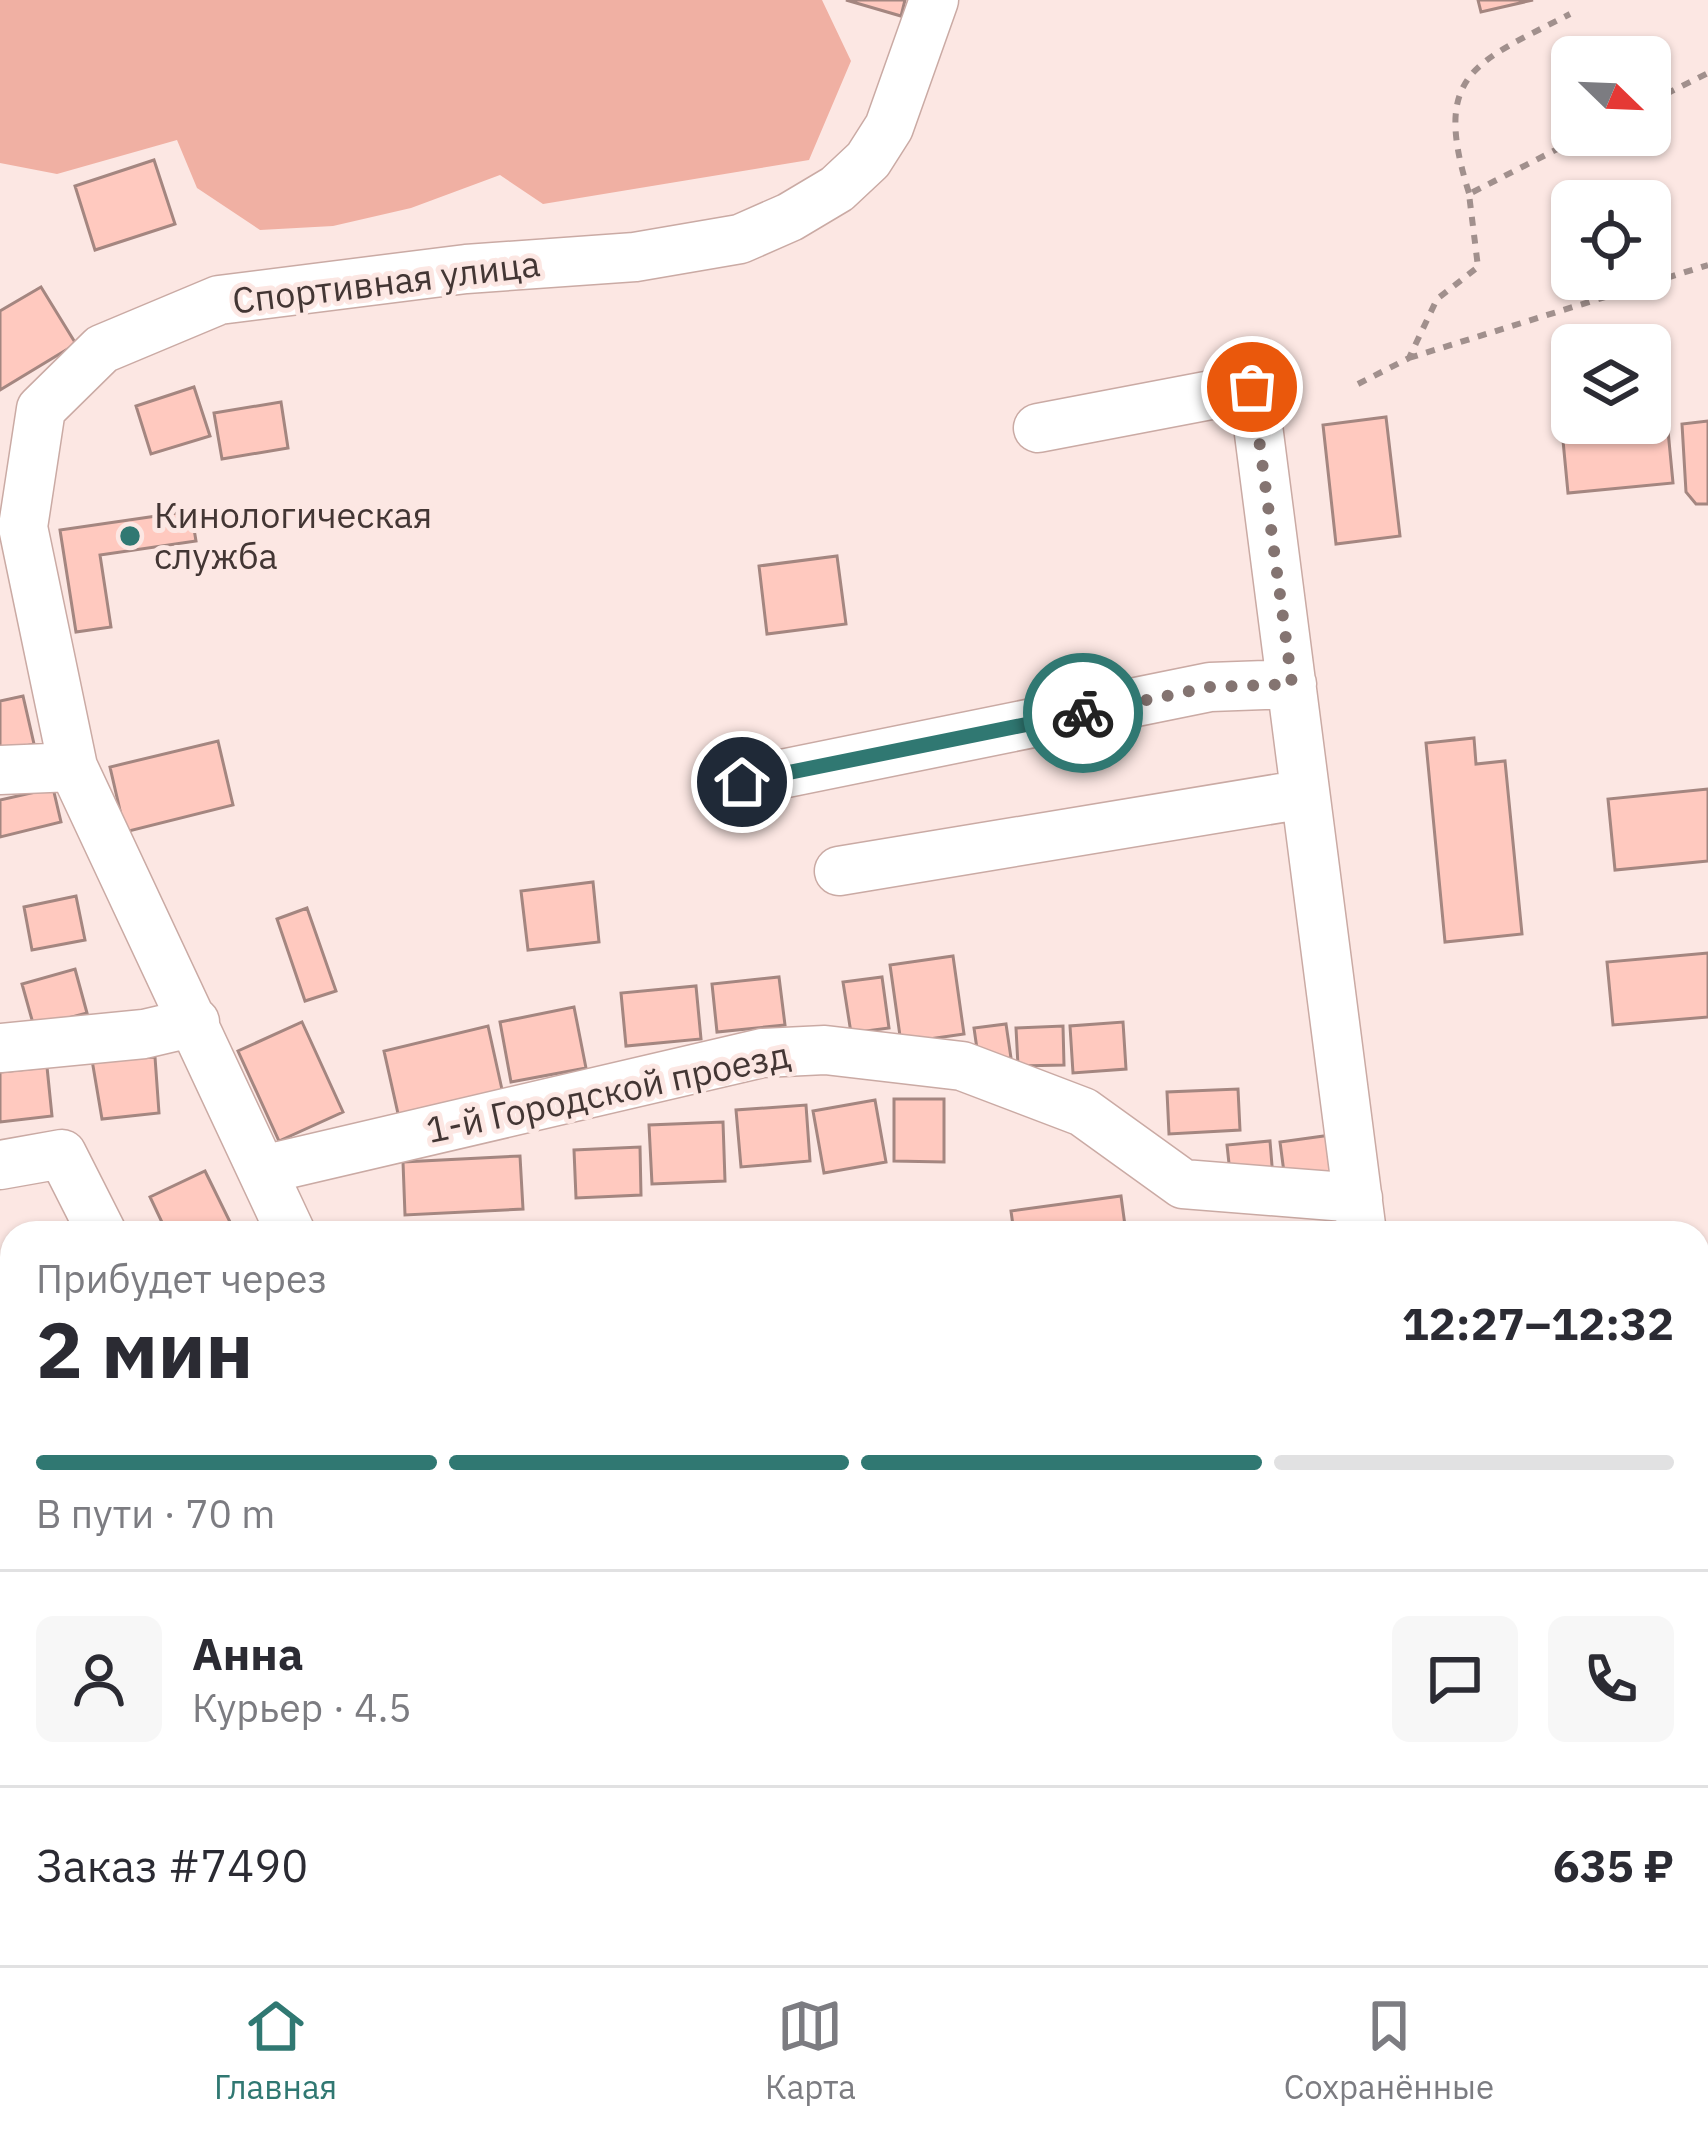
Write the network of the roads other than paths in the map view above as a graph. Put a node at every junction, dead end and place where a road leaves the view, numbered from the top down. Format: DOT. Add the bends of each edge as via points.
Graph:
graph roads {
  1 [pos="934,0"];
  2 [pos="1038,428"];
  3 [pos="12,529"];
  4 [pos="1292,684"];
  5 [pos="73,767"];
  6 [pos="0,770"];
  7 [pos="742,782"];
  8 [pos="1305,794"];
  9 [pos="839,871"];
  10 [pos="195,1022"];
  11 [pos="0,1048"];
  12 [pos="0,1165"];
  13 [pos="262,1170"];
  14 [pos="1360,1215"];
  15 [pos="96,1221"];
  16 [pos="285,1221"];
  1 -- 3 [label="street, Спортивная улица" via="890,127 837,190 790,217 740,239 635,257 219,300 102,349 41,409"];
  2 -- 4 [label="street" via="1252,387"];
  3 -- 5 [label="street, Спортивная улица"];
  4 -- 7 [label="street" via="1210,687"];
  4 -- 8 [label="street"];
  5 -- 6 [label="street"];
  5 -- 10 [label="street, Спортивная улица"];
  8 -- 9 [label="street"];
  8 -- 14 [label="street"];
  10 -- 11 [label="street"];
  10 -- 13 [label="street, Спортивная улица"];
  12 -- 15 [label="street" via="62,1154"];
  13 -- 14 [label="street, 1-й Городской проезд" via="762,1054 825,1050 962,1066 1083,1112 1183,1184"];
  13 -- 16 [label="street, Спортивная улица"];
}
